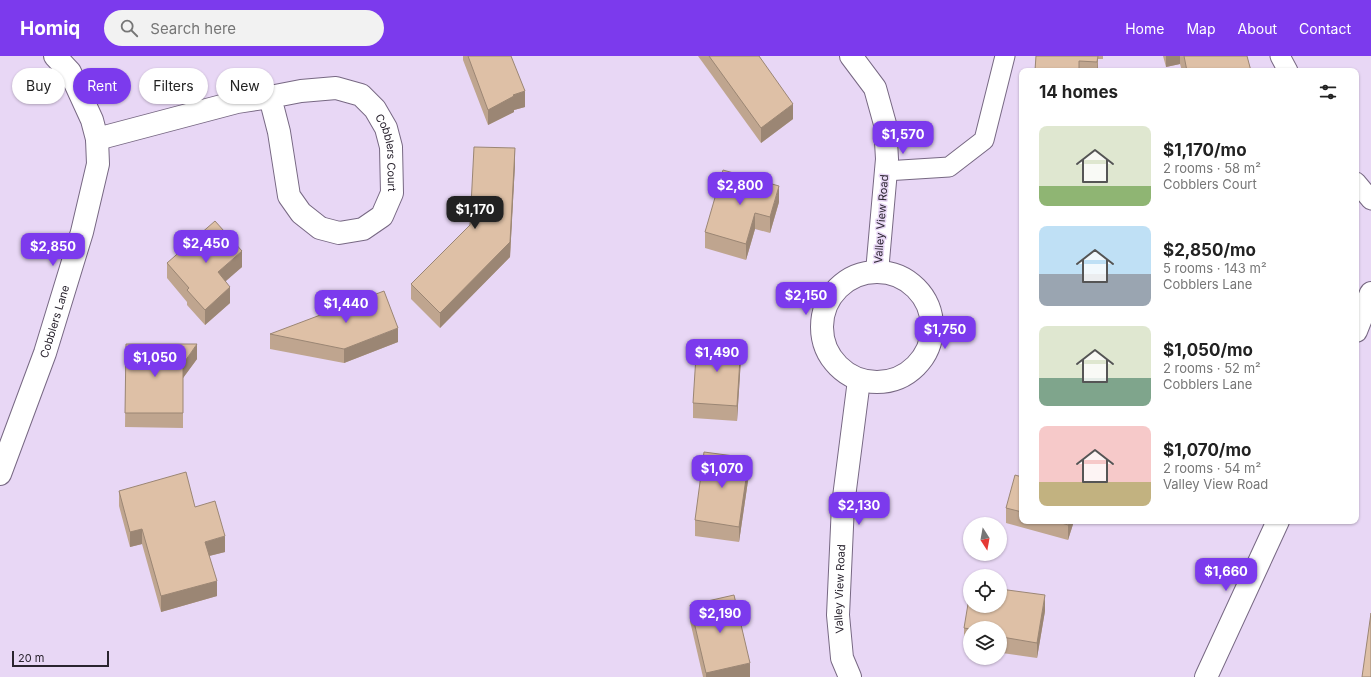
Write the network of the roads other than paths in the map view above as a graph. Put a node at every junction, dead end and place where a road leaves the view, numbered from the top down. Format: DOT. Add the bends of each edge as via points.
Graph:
graph roads {
  1 [pos="55,56"];
  2 [pos="851,56"];
  3 [pos="1005,56"];
  4 [pos="1280,56"];
  5 [pos="1286,68"];
  6 [pos="270,97"];
  7 [pos="229,104"];
  8 [pos="97,139"];
  9 [pos="885,171"];
  10 [pos="1359,186"];
  11 [pos="1371,200"];
  12 [pos="886,274"];
  13 [pos="1371,293"];
  14 [pos="1359,323"];
  15 [pos="859,380"];
  16 [pos="0,474"];
  17 [pos="1277,524"];
  18 [pos="850,677"];
  19 [pos="1206,677"];
  1 -- 8 [label="street, Cobblers Lane" via="70,72 92,120"];
  2 -- 9 [label="street, Valley View Road" via="875,88 885,124"];
  3 -- 9 [label="lane" via="984,140 949,167"];
  4 -- 5 [label="lane"];
  6 -- 6 [label="street, Cobblers Court" via="336,88 361,95 375,109 386,128 391,147 392,193 382,216 363,229 339,233 320,228 301,213 289,196 279,132"];
  7 -- 8 [label="street, Cobblers Court"];
  8 -- 16 [label="street, Cobblers Lane" via="98,164 82,232 45,353"];
  9 -- 12 [label="street, Valley View Road"];
  10 -- 11 [label="lane"];
  12 -- 15 [label="street, Valley View Road" via="864,274 851,279 840,287 825,310 823,338 828,351 835,364 846,374"];
  12 -- 15 [label="street, Valley View Road" via="910,283 922,295 930,311 932,328 929,345 921,360 899,378 876,382"];
  13 -- 14 [label="street"];
  15 -- 18 [label="street, Valley View Road" via="843,505 838,615 842,658"];
  17 -- 19 [label="street"];
}
